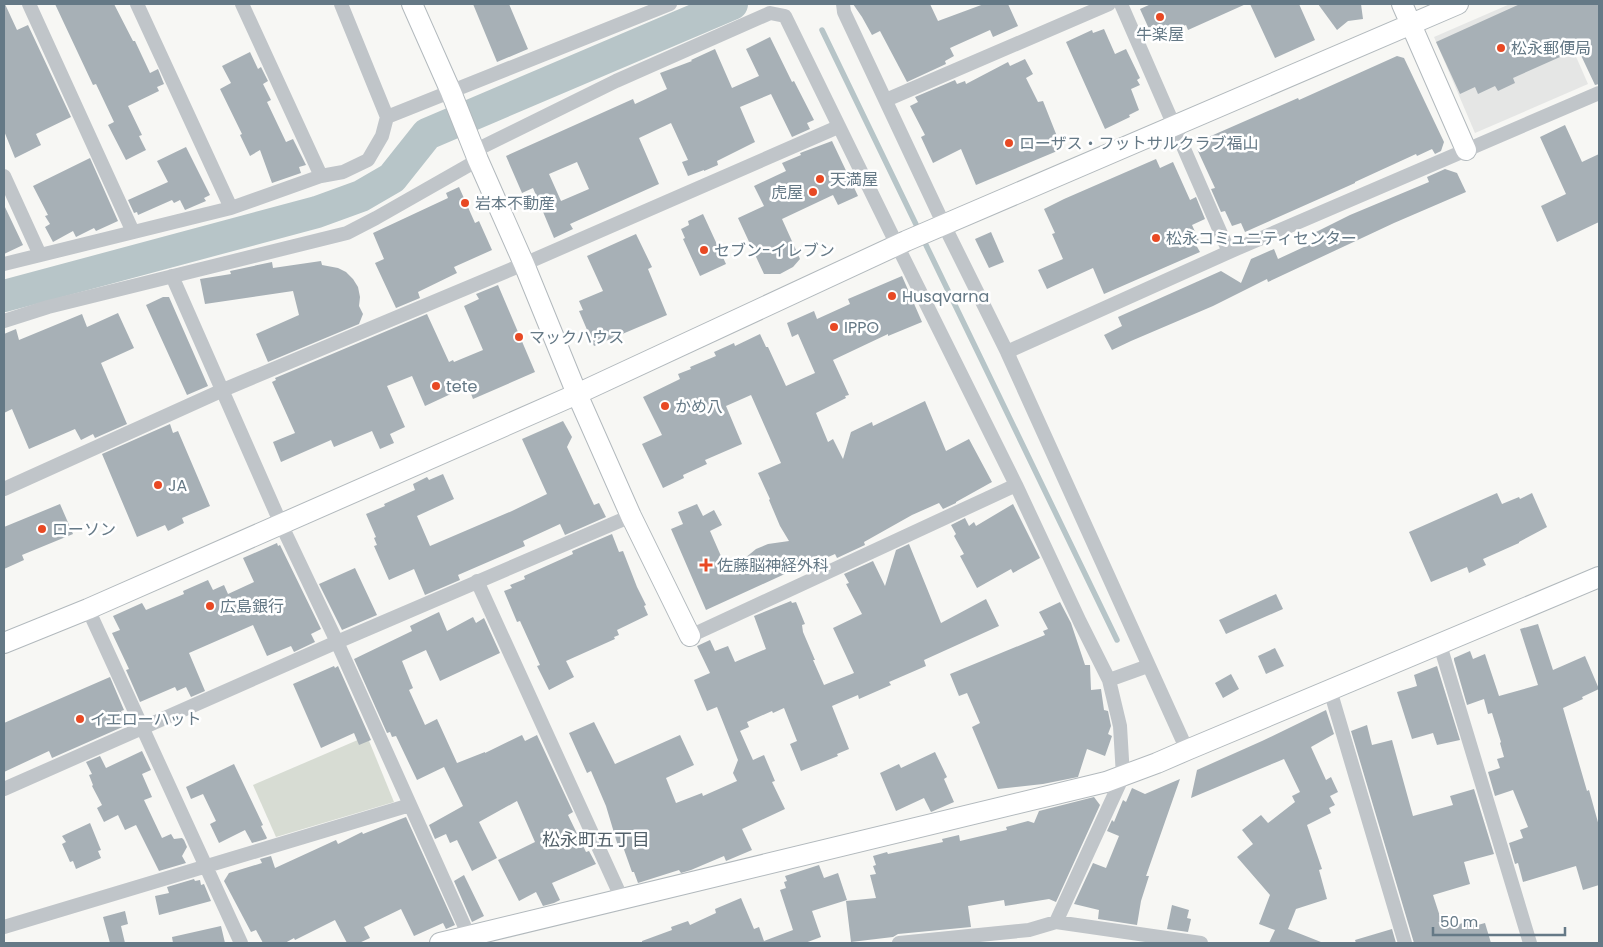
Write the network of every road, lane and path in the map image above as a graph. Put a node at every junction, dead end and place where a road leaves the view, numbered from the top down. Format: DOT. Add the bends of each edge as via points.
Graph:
graph roads {
  1 [pos="29,4"];
  2 [pos="137,4"];
  3 [pos="242,4"];
  4 [pos="341,4"];
  5 [pos="412,4"];
  6 [pos="670,4"];
  7 [pos="843,4"];
  8 [pos="1109,4"];
  9 [pos="1121,4"];
  10 [pos="1402,4"];
  11 [pos="1458,4"];
  12 [pos="1411,24"];
  13 [pos="1599,93"];
  14 [pos="454,98"];
  15 [pos="886,100"];
  16 [pos="387,117"];
  17 [pos="1173,126"];
  18 [pos="838,127"];
  19 [pos="1466,150"];
  20 [pos="474,151"];
  21 [pos="4,176"];
  22 [pos="321,176"];
  23 [pos="231,208"];
  24 [pos="938,227"];
  25 [pos="133,232"];
  26 [pos="901,243"];
  27 [pos="1229,252"];
  28 [pos="40,255"];
  29 [pos="4,264"];
  30 [pos="524,264"];
  31 [pos="172,276"];
  32 [pos="4,321"];
  33 [pos="1007,352"];
  34 [pos="223,390"];
  35 [pos="577,394"];
  36 [pos="1016,485"];
  37 [pos="4,490"];
  38 [pos="631,516"];
  39 [pos="281,524"];
  40 [pos="1599,577"];
  41 [pos="478,582"];
  42 [pos="88,608"];
  43 [pos="690,636"];
  44 [pos="337,642"];
  45 [pos="4,643"];
  46 [pos="1440,645"];
  47 [pos="1148,666"];
  48 [pos="1109,680"];
  49 [pos="1330,690"];
  50 [pos="143,728"];
  51 [pos="1186,750"];
  52 [pos="1123,776"];
  53 [pos="4,789"];
  54 [pos="410,805"];
  55 [pos="206,866"];
  56 [pos="622,899"];
  57 [pos="1056,922"];
  58 [pos="4,927"];
  59 [pos="470,936"];
  60 [pos="1029,937"];
  61 [pos="241,943"];
  62 [pos="440,943"];
  63 [pos="899,943"];
  64 [pos="1201,943"];
  65 [pos="1405,943"];
  66 [pos="1530,943"];
  1 -- 25 [label="street"];
  2 -- 23 [label="street"];
  3 -- 22 [label="street"];
  4 -- 16 [label="street"];
  5 -- 14 [label="street"];
  6 -- 14 [label="street"];
  7 -- 15 [label="street"];
  8 -- 15 [label="street"];
  9 -- 17 [label="street"];
  10 -- 12 [label="street"];
  11 -- 12 [label="street"];
  12 -- 17 [label="street"];
  12 -- 19 [label="street"];
  13 -- 19 [label="street"];
  14 -- 16 [label="street"];
  14 -- 20 [label="street"];
  15 -- 24 [label="street"];
  16 -- 22 [label="street" via="382,136 368,160 343,172"];
  17 -- 24 [label="street"];
  17 -- 27 [label="street"];
  18 -- 20 [label="street" via="785,16 770,13 616,81"];
  18 -- 26 [label="street"];
  18 -- 30 [label="street"];
  19 -- 27 [label="street"];
  20 -- 30 [label="street"];
  20 -- 31 [label="street" via="376,218 347,233"];
  21 -- 28 [label="street"];
  22 -- 23 [label="street"];
  23 -- 25 [label="street"];
  24 -- 26 [label="street"];
  24 -- 33 [label="street"];
  25 -- 28 [label="street"];
  26 -- 35 [label="street"];
  26 -- 36 [label="street"];
  27 -- 33 [label="street"];
  28 -- 29 [label="street"];
  30 -- 34 [label="street"];
  30 -- 35 [label="street"];
  31 -- 32 [label="street"];
  31 -- 34 [label="street"];
  33 -- 47 [label="street"];
  34 -- 37 [label="street"];
  34 -- 39 [label="street"];
  35 -- 38 [label="street"];
  35 -- 39 [label="street"];
  36 -- 43 [label="street"];
  36 -- 48 [label="street"];
  38 -- 41 [label="street"];
  38 -- 43 [label="street"];
  39 -- 42 [label="street"];
  39 -- 44 [label="street"];
  40 -- 46 [label="street"];
  41 -- 44 [label="street"];
  41 -- 56 [label="street"];
  42 -- 45 [label="street"];
  42 -- 50 [label="street"];
  44 -- 50 [label="street"];
  44 -- 54 [label="street"];
  46 -- 49 [label="street"];
  46 -- 66 [label="street"];
  47 -- 48 [label="street"];
  47 -- 51 [label="street"];
  48 -- 52 [label="street" via="1120,726"];
  49 -- 51 [label="street"];
  49 -- 65 [label="street"];
  50 -- 53 [label="street"];
  50 -- 55 [label="street"];
  51 -- 52 [label="street"];
  52 -- 56 [label="street"];
  52 -- 57 [label="street"];
  54 -- 55 [label="street"];
  54 -- 59 [label="street"];
  55 -- 58 [label="street"];
  55 -- 61 [label="street"];
  56 -- 59 [label="street"];
  57 -- 60 [label="street"];
  57 -- 64 [label="street"];
  59 -- 62 [label="street"];
  60 -- 63 [label="street"];
}
